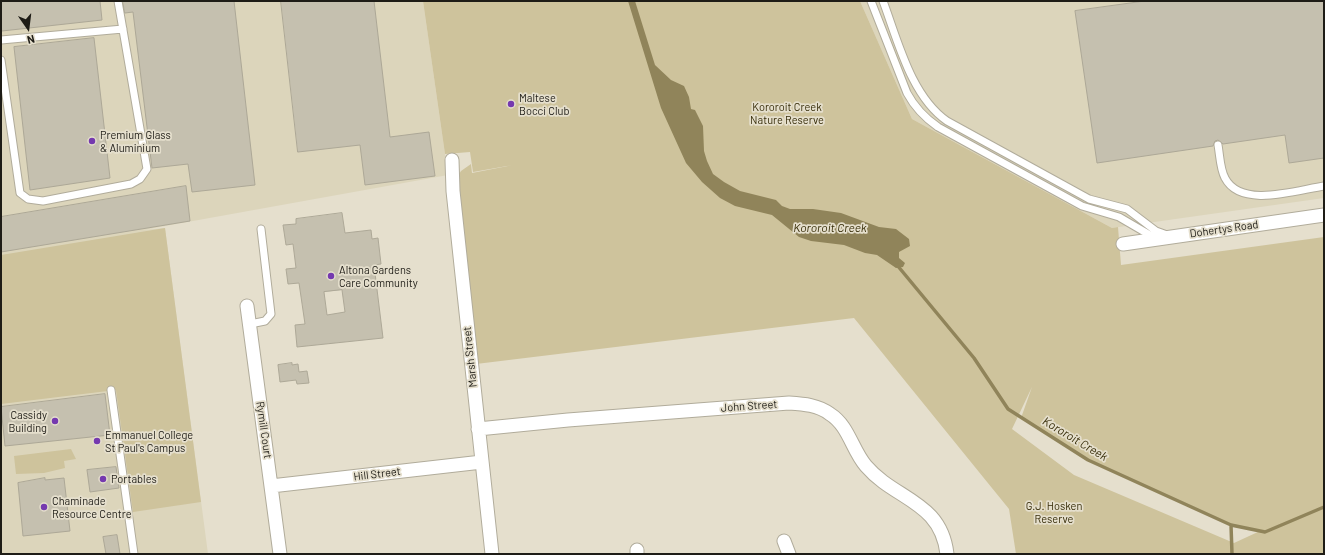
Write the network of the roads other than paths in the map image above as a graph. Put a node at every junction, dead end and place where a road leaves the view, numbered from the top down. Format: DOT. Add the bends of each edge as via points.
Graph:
graph roads {
  1 [pos="118,1"];
  2 [pos="871,1"];
  3 [pos="883,1"];
  4 [pos="123,29"];
  5 [pos="898,39"];
  6 [pos="1,40"];
  7 [pos="887,43"];
  8 [pos="1,60"];
  9 [pos="938,114"];
  10 [pos="932,122"];
  11 [pos="1218,145"];
  12 [pos="452,160"];
  13 [pos="1324,186"];
  14 [pos="1324,215"];
  15 [pos="261,229"];
  16 [pos="1178,236"];
  17 [pos="1162,238"];
  18 [pos="1124,244"];
  19 [pos="247,306"];
  20 [pos="250,324"];
  21 [pos="111,390"];
  22 [pos="478,429"];
  23 [pos="482,462"];
  24 [pos="271,486"];
  25 [pos="784,541"];
  26 [pos="134,554"];
  27 [pos="280,554"];
  28 [pos="492,554"];
  29 [pos="789,554"];
  30 [pos="947,554"];
  1 -- 4 [label="lane"];
  2 -- 7 [label="lane"];
  3 -- 5 [label="lane"];
  4 -- 6 [label="lane"];
  4 -- 8 [label="lane" via="147,169 140,179 131,184 43,201 28,199 20,193"];
  5 -- 7 [label="lane"];
  5 -- 9 [label="lane" via="916,86"];
  7 -- 10 [label="lane" via="911,100"];
  9 -- 10 [label="lane"];
  9 -- 16 [label="lane" via="1089,199 1125,208 1156,231"];
  10 -- 17 [label="lane" via="1082,206 1119,217 1149,236"];
  11 -- 13 [label="lane" via="1225,178 1242,194 1256,196"];
  12 -- 22 [label="street, Marsh Street"];
  14 -- 16 [label="street, Dohertys Road"];
  15 -- 20 [label="lane" via="271,314 265,321"];
  16 -- 17 [label="street, Dohertys Road"];
  17 -- 18 [label="street, Dohertys Road"];
  19 -- 20 [label="street, Rymill Court"];
  20 -- 24 [label="street, Rymill Court"];
  21 -- 26 [label="lane"];
  22 -- 23 [label="street, Marsh Street"];
  22 -- 30 [label="street, John Street" via="789,403 807,404 831,414 847,433 865,465 878,478 910,498 932,516 944,536"];
  23 -- 24 [label="street, Hill Street"];
  23 -- 28 [label="street, Marsh Street"];
  24 -- 27 [label="street, Rymill Court"];
  25 -- 29 [label="street"];
}
